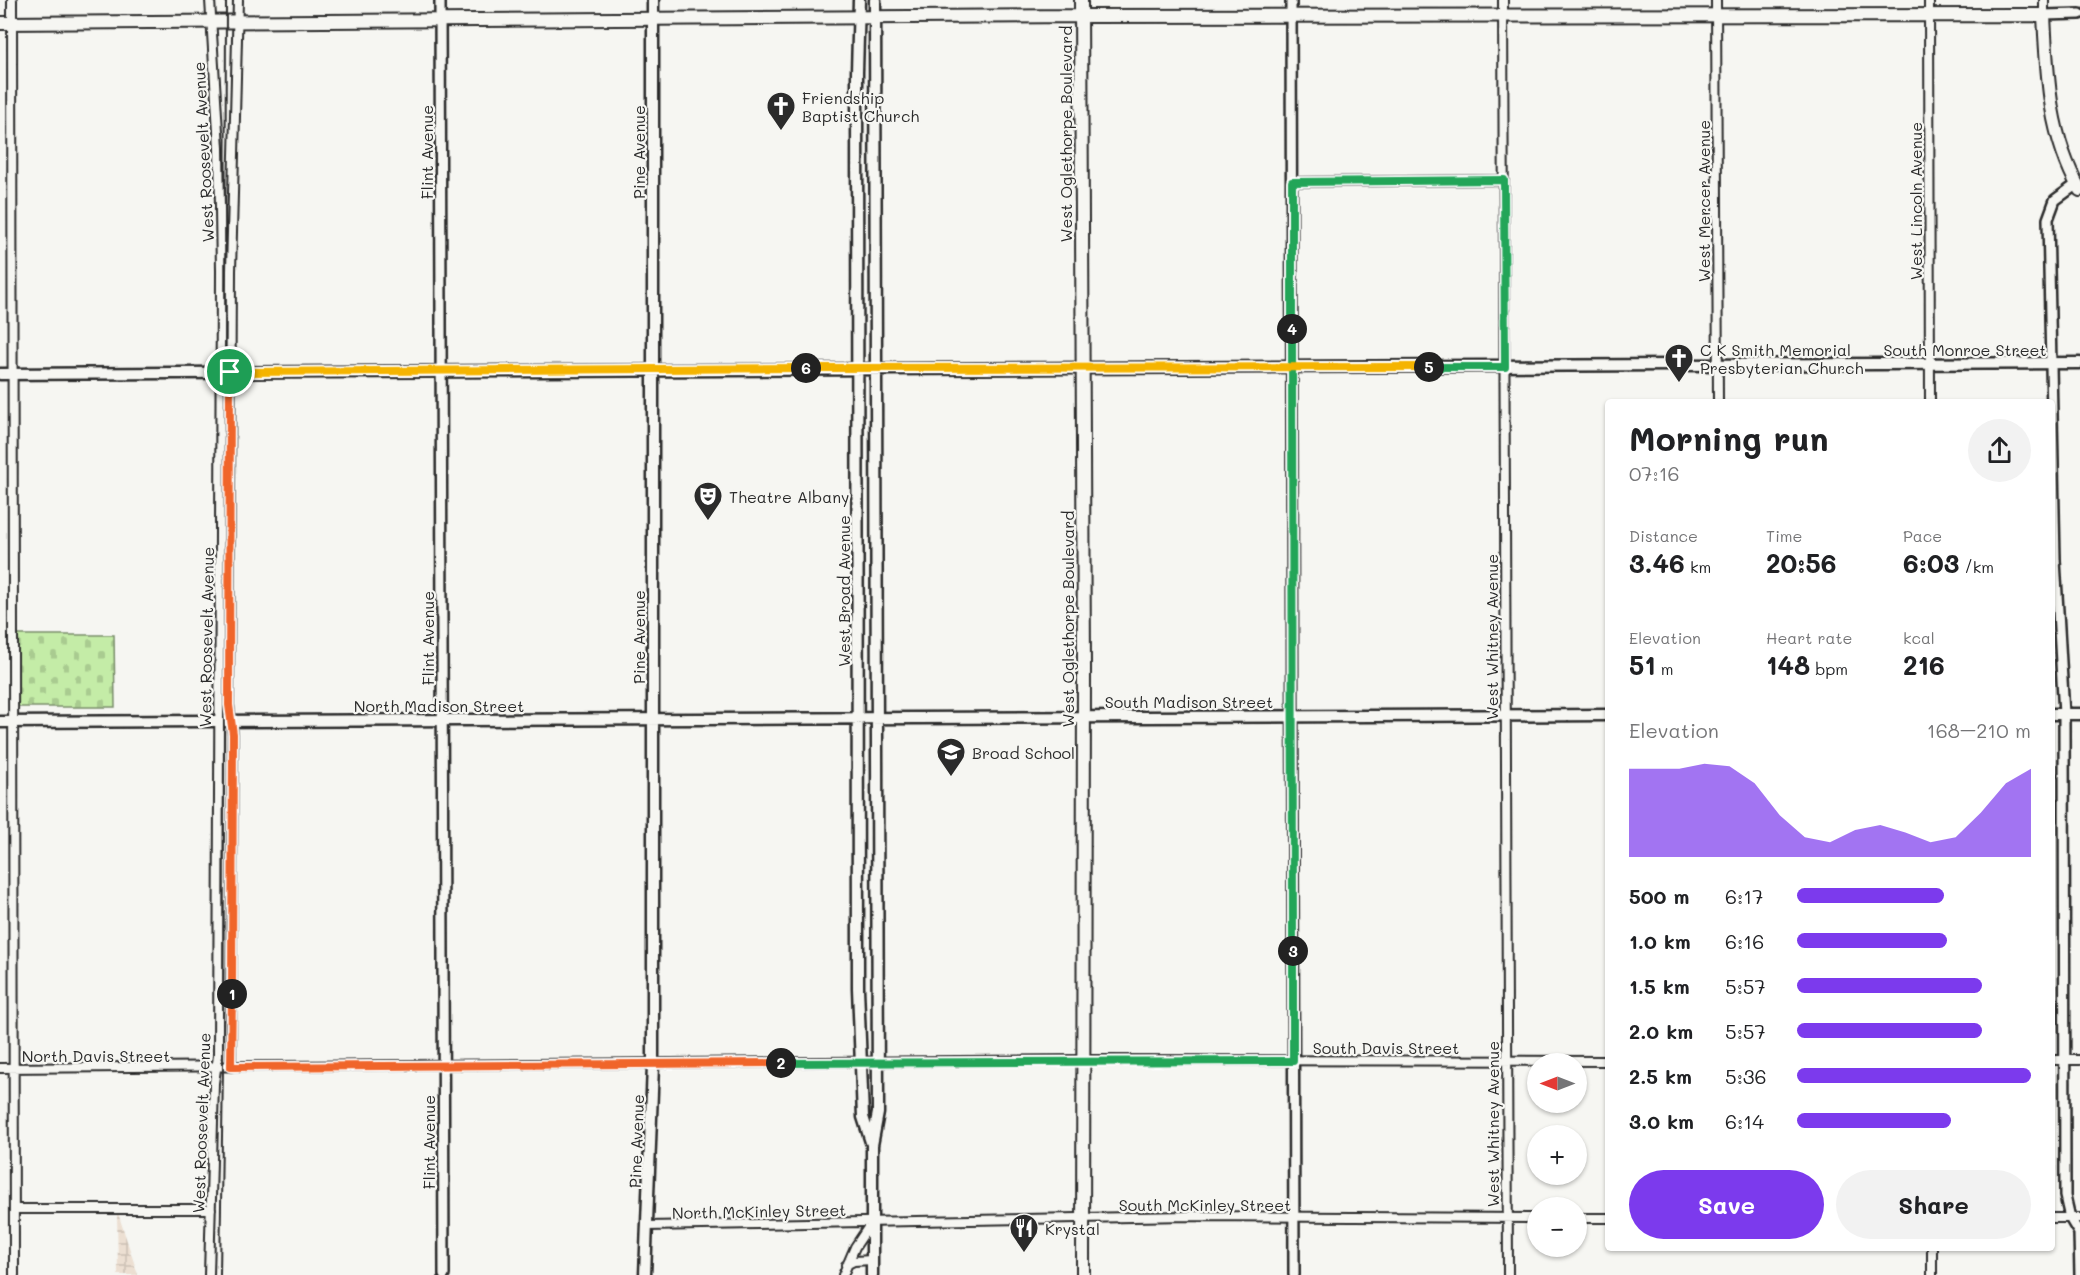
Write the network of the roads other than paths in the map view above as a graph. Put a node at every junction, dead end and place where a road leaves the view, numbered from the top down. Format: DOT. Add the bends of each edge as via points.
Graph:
graph roads {
  1 [pos="12,0"];
  2 [pos="210,0"];
  3 [pos="238,0"];
  4 [pos="440,0"];
  5 [pos="653,0"];
  6 [pos="859,0"];
  7 [pos="875,0"];
  8 [pos="1081,0"];
  9 [pos="1292,0"];
  10 [pos="1503,0"];
  11 [pos="1716,0"];
  12 [pos="1929,0"];
  13 [pos="2044,0"];
  14 [pos="2080,14"];
  15 [pos="1504,15"];
  16 [pos="1716,15"];
  17 [pos="1928,15"];
  18 [pos="2044,15"];
  19 [pos="1081,16"];
  20 [pos="1292,16"];
  21 [pos="653,18"];
  22 [pos="858,18"];
  23 [pos="875,18"];
  24 [pos="440,20"];
  25 [pos="210,22"];
  26 [pos="238,22"];
  27 [pos="6,23"];
  28 [pos="1504,180"];
  29 [pos="1292,182"];
  30 [pos="2078,187"];
  31 [pos="2052,363"];
  32 [pos="2080,363"];
  33 [pos="1929,364"];
  34 [pos="1718,366"];
  35 [pos="1505,367"];
  36 [pos="857,368"];
  37 [pos="878,368"];
  38 [pos="1083,368"];
  39 [pos="1292,368"];
  40 [pos="652,369"];
  41 [pos="441,370"];
  42 [pos="226,372"];
  43 [pos="0,374"];
  44 [pos="13,374"];
  45 [pos="1718,399"];
  46 [pos="1930,399"];
  47 [pos="2053,399"];
  48 [pos="2055,560"];
  49 [pos="2055,714"];
  50 [pos="2064,714"];
  51 [pos="2080,714"];
  52 [pos="1083,715"];
  53 [pos="1504,715"];
  54 [pos="1605,715"];
  55 [pos="858,716"];
  56 [pos="1293,716"];
  57 [pos="878,717"];
  58 [pos="652,719"];
  59 [pos="442,720"];
  60 [pos="218,721"];
  61 [pos="231,721"];
  62 [pos="0,722"];
  63 [pos="12,722"];
  64 [pos="1605,1060"];
  65 [pos="2055,1060"];
  66 [pos="2066,1060"];
  67 [pos="2080,1060"];
  68 [pos="1082,1061"];
  69 [pos="1293,1061"];
  70 [pos="1506,1061"];
  71 [pos="861,1062"];
  72 [pos="877,1063"];
  73 [pos="653,1065"];
  74 [pos="443,1066"];
  75 [pos="216,1067"];
  76 [pos="231,1067"];
  77 [pos="0,1068"];
  78 [pos="14,1068"];
  79 [pos="872,1145"];
  80 [pos="14,1209"];
  81 [pos="211,1209"];
  82 [pos="1083,1217"];
  83 [pos="1294,1217"];
  84 [pos="1506,1218"];
  85 [pos="1527,1218"];
  86 [pos="1587,1218"];
  87 [pos="1605,1218"];
  88 [pos="2055,1218"];
  89 [pos="2075,1218"];
  90 [pos="872,1222"];
  91 [pos="647,1226"];
  92 [pos="1932,1251"];
  93 [pos="872,1260"];
  94 [pos="846,1266"];
  95 [pos="14,1275"];
  96 [pos="209,1275"];
  97 [pos="444,1275"];
  98 [pos="645,1275"];
  99 [pos="843,1275"];
  100 [pos="872,1275"];
  101 [pos="1083,1275"];
  102 [pos="1294,1275"];
  103 [pos="1508,1275"];
  104 [pos="1932,1275"];
  105 [pos="2080,1275"];
  1 -- 27 [label="street"];
  2 -- 25 [label="street, West Roosevelt Avenue"];
  3 -- 26 [label="street, West Roosevelt Avenue"];
  4 -- 24 [label="street, Flint Avenue"];
  5 -- 21 [label="main road, Pine Avenue"];
  6 -- 22 [label="main road, West Broad Avenue"];
  7 -- 23 [label="main road, West Broad Avenue"];
  8 -- 19 [label="main road, West Oglethorpe Boulevard"];
  9 -- 20 [label="street"];
  10 -- 15 [label="street, West Whitney Avenue"];
  11 -- 16 [label="street, West Mercer Avenue"];
  12 -- 17 [label="street, West Lincoln Avenue"];
  13 -- 18 [label="street"];
  14 -- 18 [label="street"];
  15 -- 16 [label="main road"];
  15 -- 20 [label="main road"];
  15 -- 28 [label="street, West Whitney Avenue"];
  16 -- 17 [label="main road"];
  16 -- 34 [label="street, West Mercer Avenue"];
  17 -- 18 [label="main road"];
  17 -- 33 [label="street, West Lincoln Avenue"];
  18 -- 30 [label="main road" via="2050,107 2060,147"];
  19 -- 20 [label="main road"];
  19 -- 23 [label="main road"];
  19 -- 38 [label="main road, West Oglethorpe Boulevard"];
  20 -- 29 [label="street"];
  21 -- 22 [label="main road"];
  21 -- 24 [label="main road"];
  21 -- 40 [label="main road, Pine Avenue"];
  22 -- 23 [label="main road"];
  22 -- 36 [label="main road, West Broad Avenue"];
  23 -- 37 [label="main road, West Broad Avenue"];
  24 -- 26 [label="main road"];
  24 -- 41 [label="street, Flint Avenue"];
  25 -- 26 [label="main road"];
  25 -- 27 [label="main road"];
  25 -- 42 [label="street, West Roosevelt Avenue" via="219,148"];
  26 -- 42 [label="street, West Roosevelt Avenue"];
  27 -- 44 [label="street"];
  28 -- 29 [label="street"];
  28 -- 35 [label="street, West Whitney Avenue"];
  29 -- 39 [label="street"];
  30 -- 31 [label="street" via="2055,200 2048,219"];
  31 -- 32 [label="main road, South Monroe Street"];
  31 -- 33 [label="main road, South Monroe Street"];
  31 -- 47 [label="street"];
  33 -- 34 [label="main road, South Monroe Street"];
  33 -- 46 [label="street, West Lincoln Avenue"];
  34 -- 35 [label="main road, South Monroe Street"];
  34 -- 45 [label="street, West Mercer Avenue"];
  35 -- 39 [label="main road, South Monroe Street"];
  35 -- 53 [label="street, West Whitney Avenue"];
  36 -- 37 [label="main road, South Monroe Street"];
  36 -- 40 [label="main road, South Monroe Street"];
  36 -- 55 [label="main road, West Broad Avenue"];
  37 -- 38 [label="main road, South Monroe Street"];
  37 -- 57 [label="main road, West Broad Avenue"];
  38 -- 39 [label="main road, South Monroe Street"];
  38 -- 52 [label="main road, West Oglethorpe Boulevard"];
  39 -- 56 [label="street"];
  40 -- 41 [label="main road, South Monroe Street"];
  40 -- 58 [label="main road, Pine Avenue"];
  41 -- 42 [label="main road, South Monroe Street"];
  41 -- 59 [label="street, Flint Avenue"];
  42 -- 44 [label="main road, South Monroe Street"];
  42 -- 60 [label="street, West Roosevelt Avenue"];
  42 -- 61 [label="street, West Roosevelt Avenue"];
  43 -- 44 [label="main road, South Monroe Street"];
  44 -- 63 [label="street"];
  48 -- 50 [label="street"];
  49 -- 50 [label="main road"];
  50 -- 51 [label="main road"];
  50 -- 66 [label="street"];
  52 -- 56 [label="main road, South Madison Street"];
  52 -- 57 [label="main road, South Madison Street"];
  52 -- 68 [label="main road, West Oglethorpe Boulevard"];
  53 -- 54 [label="main road, South Madison Street"];
  53 -- 56 [label="main road, South Madison Street"];
  53 -- 70 [label="street, West Whitney Avenue"];
  55 -- 57 [label="main road, North Madison Street"];
  55 -- 58 [label="main road, North Madison Street"];
  55 -- 71 [label="main road, West Broad Avenue"];
  56 -- 69 [label="street"];
  57 -- 72 [label="main road, West Broad Avenue"];
  58 -- 59 [label="main road, North Madison Street"];
  58 -- 73 [label="main road, Pine Avenue"];
  59 -- 61 [label="main road, North Madison Street"];
  59 -- 74 [label="street, Flint Avenue"];
  60 -- 61 [label="main road, North Madison Street"];
  60 -- 63 [label="main road, North Madison Street"];
  60 -- 75 [label="street, West Roosevelt Avenue"];
  61 -- 76 [label="street, West Roosevelt Avenue"];
  62 -- 63 [label="main road, North Madison Street"];
  63 -- 78 [label="street"];
  64 -- 70 [label="street, South Davis Street"];
  65 -- 66 [label="street"];
  66 -- 67 [label="street"];
  66 -- 89 [label="street" via="2065,1196"];
  68 -- 69 [label="street, South Davis Street"];
  68 -- 72 [label="street, South Davis Street"];
  68 -- 82 [label="main road, West Oglethorpe Boulevard"];
  69 -- 70 [label="street, South Davis Street"];
  69 -- 83 [label="street"];
  70 -- 84 [label="street, West Whitney Avenue"];
  71 -- 72 [label="street, North Davis Street"];
  71 -- 73 [label="street, North Davis Street"];
  71 -- 79 [label="main road, West Broad Avenue" via="863,1117"];
  72 -- 79 [label="main road, West Broad Avenue" via="878,1113"];
  73 -- 74 [label="street, North Davis Street"];
  73 -- 91 [label="main road, Pine Avenue"];
  74 -- 76 [label="street, North Davis Street"];
  74 -- 97 [label="street, Flint Avenue"];
  75 -- 76 [label="street, North Davis Street"];
  75 -- 78 [label="street, North Davis Street"];
  75 -- 81 [label="street, West Roosevelt Avenue"];
  77 -- 78 [label="street, North Davis Street"];
  78 -- 80 [label="street"];
  79 -- 90 [label="main road, West Broad Avenue"];
  80 -- 81 [label="street"];
  80 -- 95 [label="street"];
  81 -- 96 [label="street, West Roosevelt Avenue"];
  82 -- 83 [label="street, South McKinley Street"];
  82 -- 90 [label="street, South McKinley Street"];
  82 -- 101 [label="main road, West Oglethorpe Boulevard"];
  83 -- 84 [label="street, South McKinley Street"];
  83 -- 102 [label="street"];
  84 -- 85 [label="street, South McKinley Street"];
  84 -- 103 [label="street, West Whitney Avenue"];
  86 -- 87 [label="street"];
  88 -- 89 [label="street"];
  89 -- 105 [label="street"];
  90 -- 91 [label="street, North McKinley Street"];
  90 -- 93 [label="main road, West Broad Avenue"];
  90 -- 94 [label="street"];
  91 -- 98 [label="main road, Pine Avenue"];
  92 -- 104 [label="street"];
  93 -- 94 [label="street"];
  93 -- 100 [label="main road, West Broad Avenue"];
  94 -- 99 [label="street"];
}
